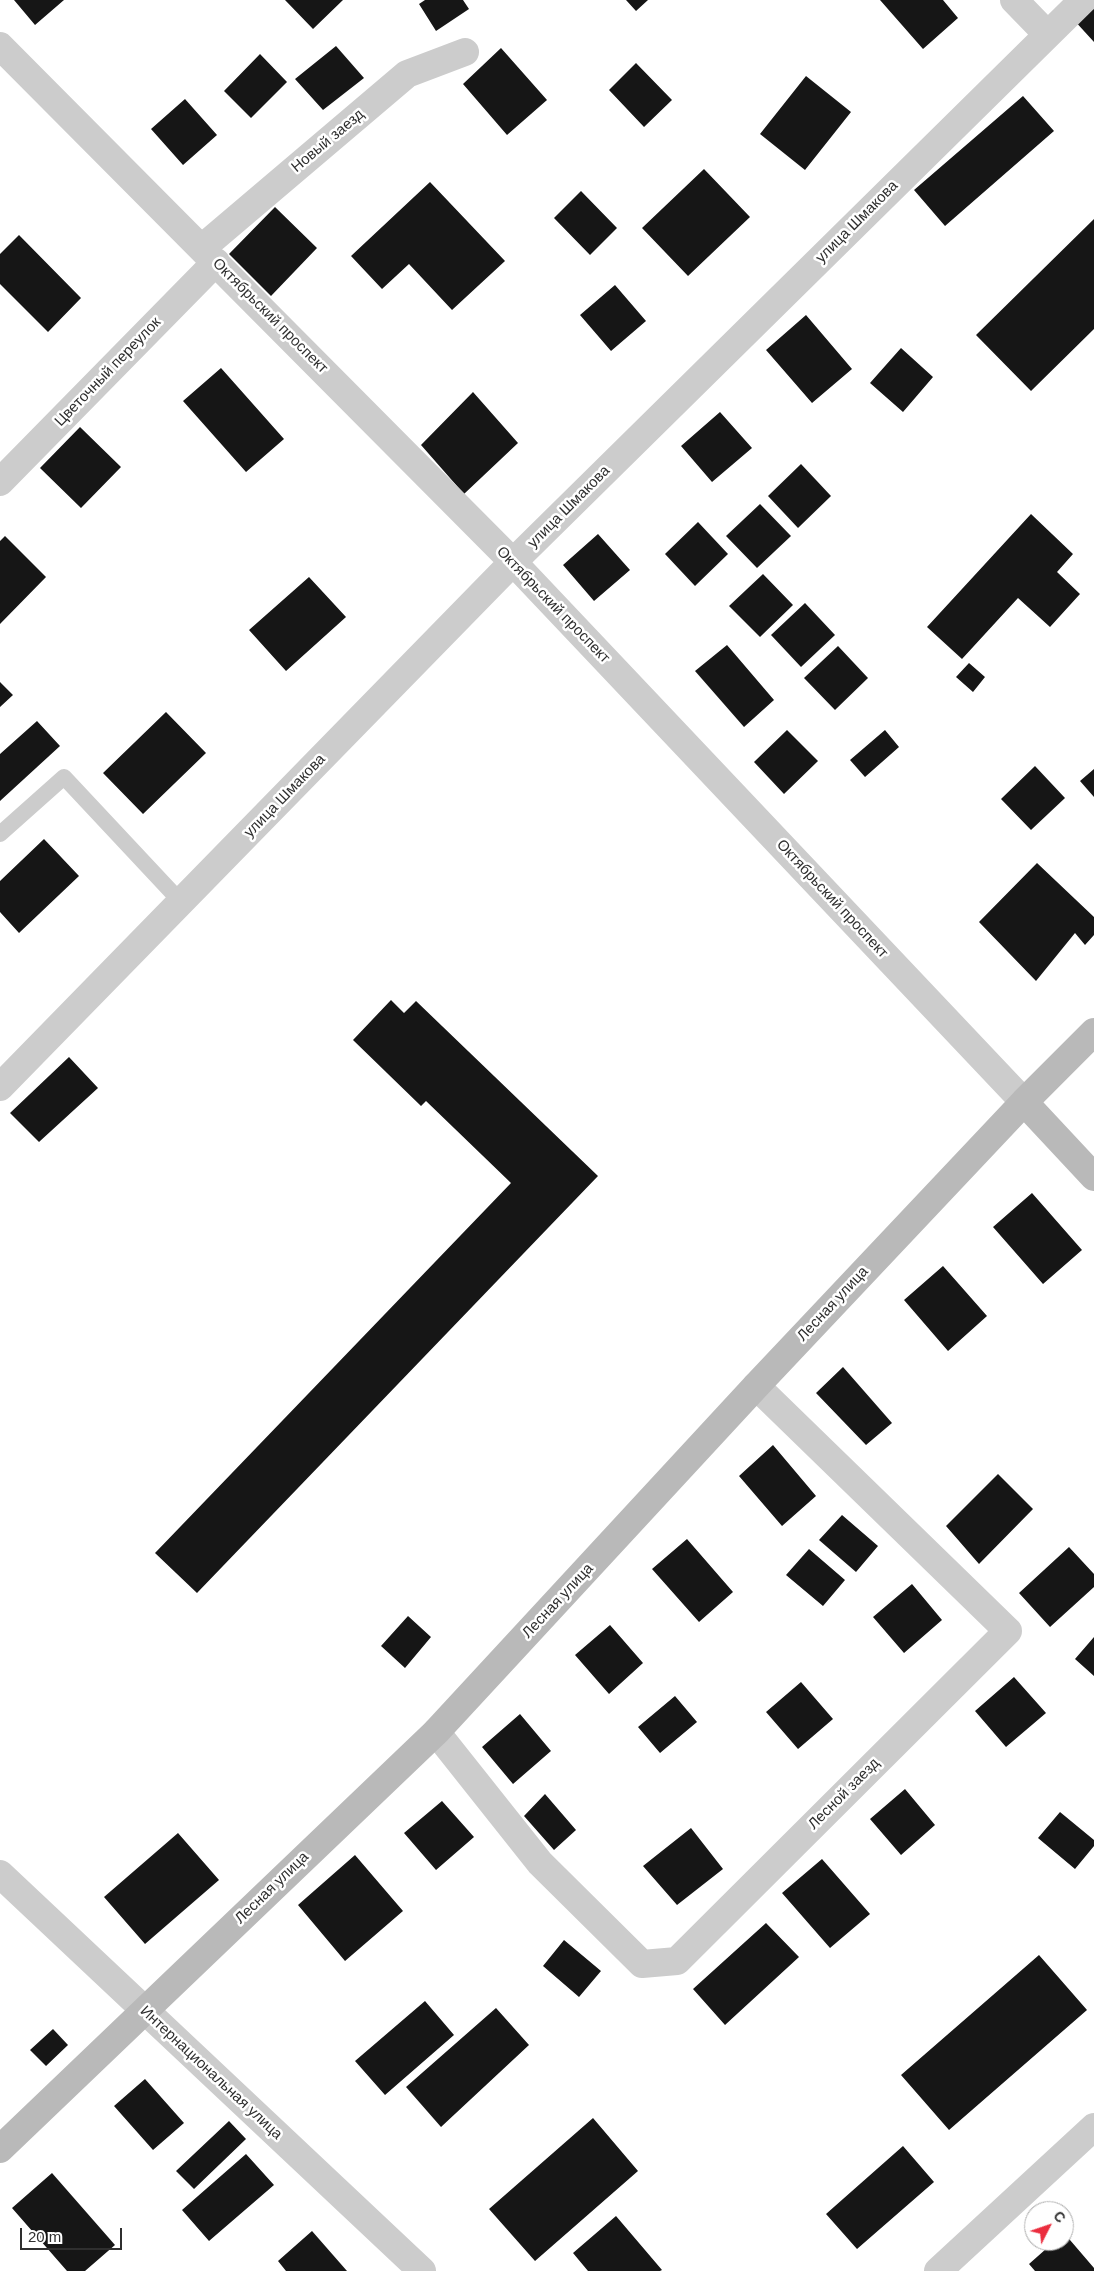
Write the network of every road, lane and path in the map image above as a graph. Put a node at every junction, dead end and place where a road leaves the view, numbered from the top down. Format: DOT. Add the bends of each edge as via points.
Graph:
graph roads {
  1 [pos="1014,0"];
  2 [pos="1083,0"];
  3 [pos="1047,34"];
  4 [pos="0,46"];
  5 [pos="465,52"];
  6 [pos="209,255"];
  7 [pos="0,482"];
  8 [pos="513,562"];
  9 [pos="0,834"];
  10 [pos="181,902"];
  11 [pos="1094,1032"];
  12 [pos="0,1087"];
  13 [pos="1024,1102"];
  14 [pos="1094,1177"];
  15 [pos="756,1386"];
  16 [pos="436,1732"];
  17 [pos="0,1874"];
  18 [pos="144,2010"];
  19 [pos="1094,2127"];
  20 [pos="0,2149"];
  21 [pos="422,2271"];
  22 [pos="938,2271"];
  1 -- 3 [label="street"];
  2 -- 3 [label="street, улица Шмакова"];
  3 -- 8 [label="street, улица Шмакова"];
  4 -- 6 [label="street, Октябрьский проспект"];
  5 -- 6 [label="street, Новый заезд" via="407,74"];
  6 -- 7 [label="street, Цветочный переулок"];
  6 -- 8 [label="street, Октябрьский проспект"];
  8 -- 10 [label="street, улица Шмакова"];
  8 -- 13 [label="street, Октябрьский проспект"];
  9 -- 10 [label="lane" via="64,777"];
  10 -- 12 [label="street, улица Шмакова"];
  11 -- 13 [label="street, Лесная улица"];
  13 -- 14 [label="street, Октябрьский проспект"];
  13 -- 15 [label="street, Лесная улица"];
  15 -- 16 [label="street, Лесная улица"];
  15 -- 16 [label="street, Лесной заезд" via="1008,1631 677,1961 642,1964 540,1863"];
  16 -- 18 [label="street, Лесная улица"];
  17 -- 18 [label="street, Интернациональная улица"];
  18 -- 20 [label="street, Лесная улица"];
  18 -- 21 [label="street, Интернациональная улица"];
  19 -- 22 [label="street"];
}
